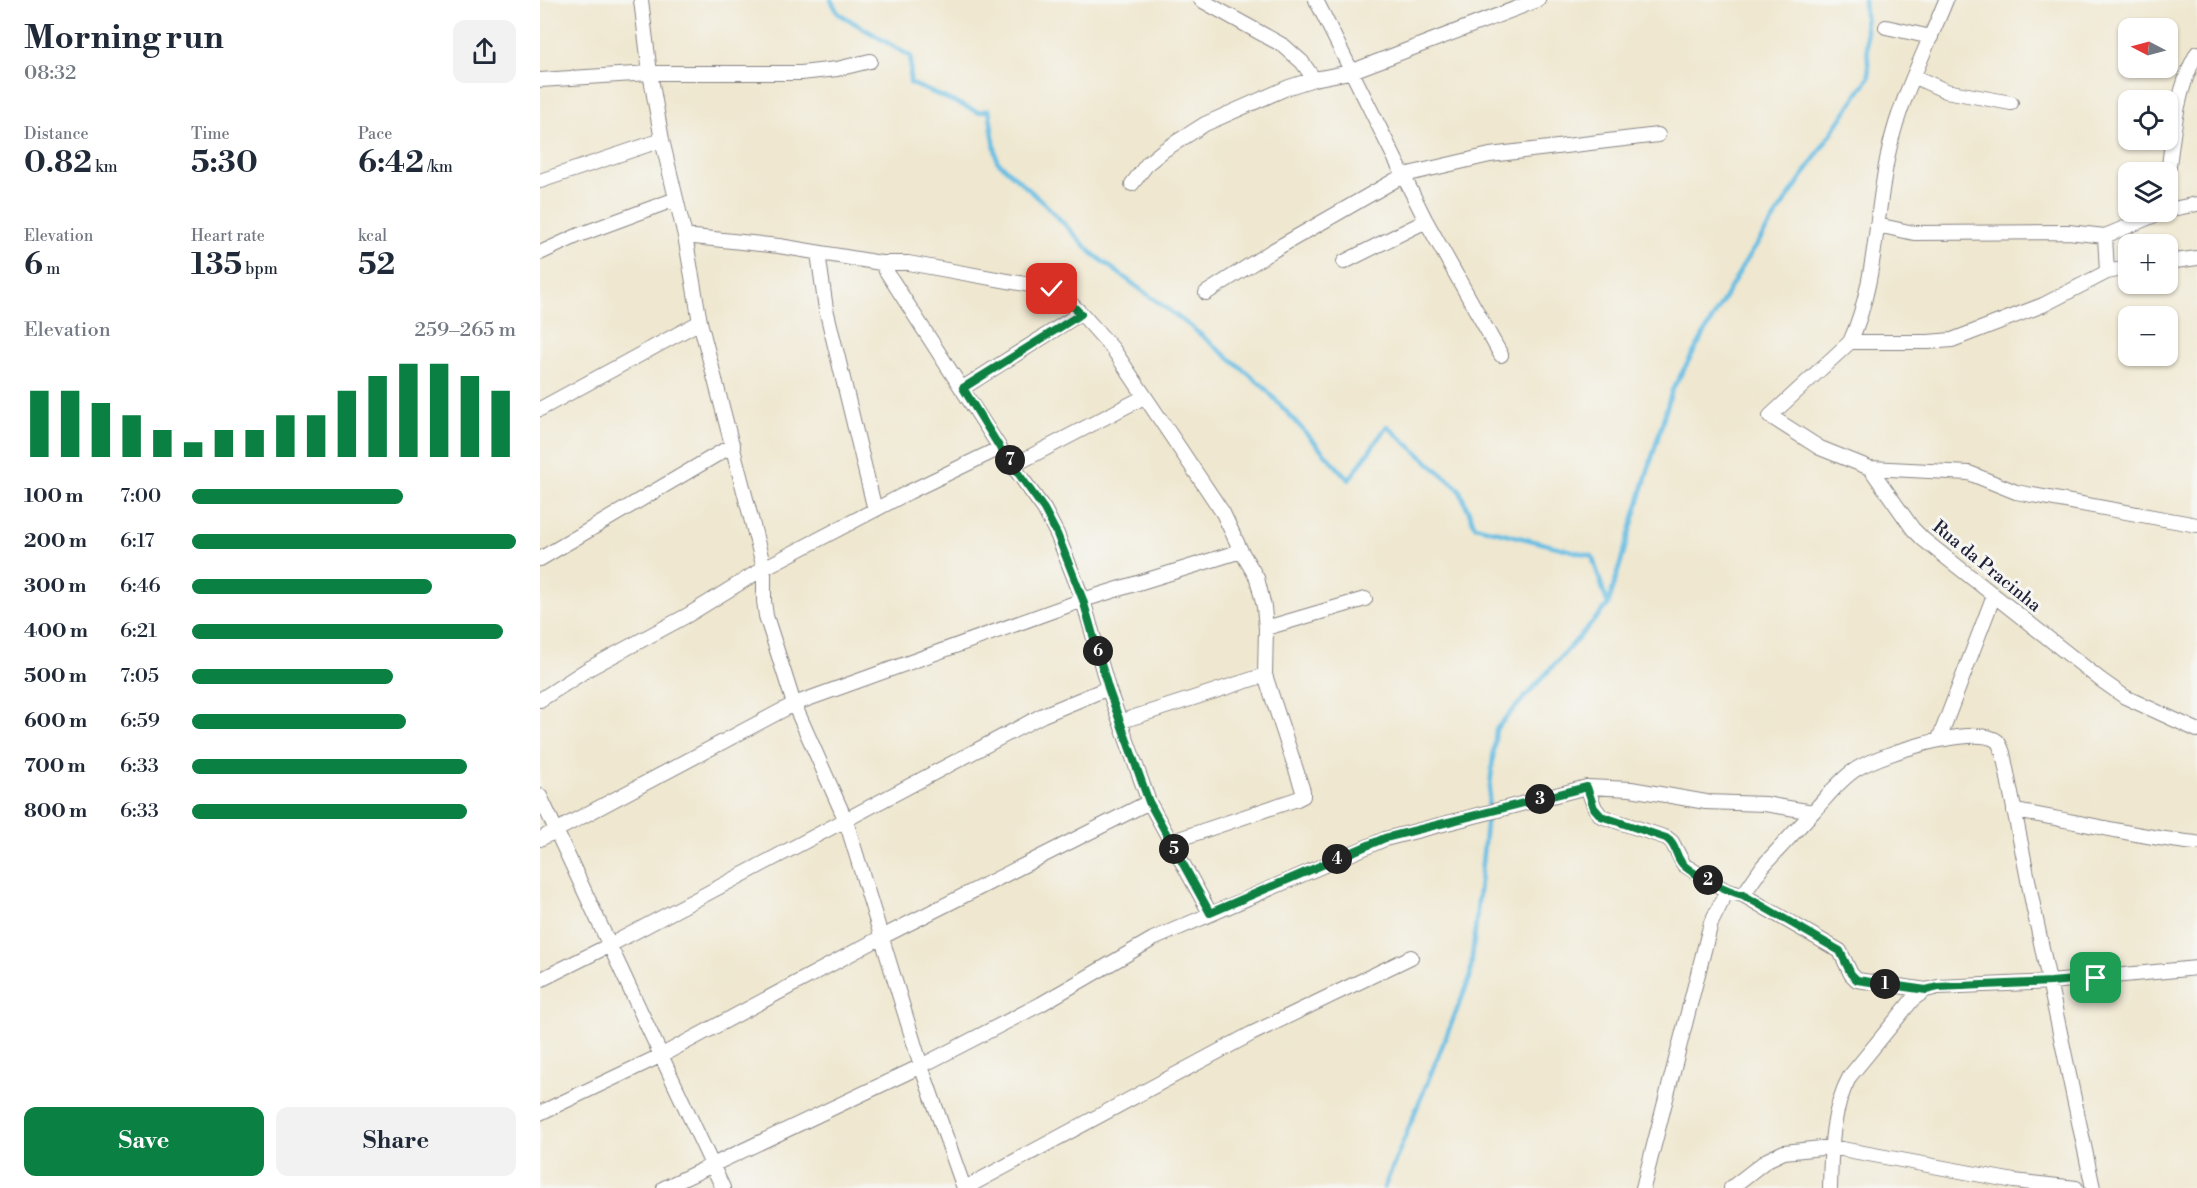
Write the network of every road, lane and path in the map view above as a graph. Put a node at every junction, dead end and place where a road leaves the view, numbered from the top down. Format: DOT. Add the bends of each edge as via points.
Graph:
graph roads {
  1 [pos="641,0"];
  2 [pos="1316,0"];
  3 [pos="1538,0"];
  4 [pos="1946,0"];
  5 [pos="1208,1"];
  6 [pos="1886,27"];
  7 [pos="1931,37"];
  8 [pos="2197,53"];
  9 [pos="870,61"];
  10 [pos="1350,72"];
  11 [pos="650,73"];
  12 [pos="1915,77"];
  13 [pos="1314,79"];
  14 [pos="540,80"];
  15 [pos="2011,103"];
  16 [pos="1658,135"];
  17 [pos="662,140"];
  18 [pos="2170,162"];
  19 [pos="1404,175"];
  20 [pos="540,181"];
  21 [pos="1132,184"];
  22 [pos="676,199"];
  23 [pos="2197,204"];
  24 [pos="2178,208"];
  25 [pos="1426,221"];
  26 [pos="2138,222"];
  27 [pos="1877,225"];
  28 [pos="685,236"];
  29 [pos="2105,236"];
  30 [pos="540,253"];
  31 [pos="818,253"];
  32 [pos="2197,258"];
  33 [pos="1344,261"];
  34 [pos="2178,261"];
  35 [pos="881,263"];
  36 [pos="2118,270"];
  37 [pos="2107,272"];
  38 [pos="1206,293"];
  39 [pos="1081,314"];
  40 [pos="700,322"];
  41 [pos="1850,342"];
  42 [pos="1502,355"];
  43 [pos="963,388"];
  44 [pos="1144,397"];
  45 [pos="540,409"];
  46 [pos="733,445"];
  47 [pos="1000,448"];
  48 [pos="1014,465"];
  49 [pos="1870,468"];
  50 [pos="875,510"];
  51 [pos="2197,525"];
  52 [pos="1241,551"];
  53 [pos="540,558"];
  54 [pos="764,568"];
  55 [pos="1994,596"];
  56 [pos="1365,599"];
  57 [pos="1083,600"];
  58 [pos="1266,628"];
  59 [pos="1265,675"];
  60 [pos="1108,688"];
  61 [pos="540,700"];
  62 [pos="794,704"];
  63 [pos="1122,721"];
  64 [pos="2197,730"];
  65 [pos="1939,739"];
  66 [pos="1587,787"];
  67 [pos="540,796"];
  68 [pos="1149,802"];
  69 [pos="1812,812"];
  70 [pos="2014,812"];
  71 [pos="846,820"];
  72 [pos="556,831"];
  73 [pos="540,839"];
  74 [pos="1170,842"];
  75 [pos="2196,843"];
  76 [pos="1727,891"];
  77 [pos="1743,895"];
  78 [pos="1210,913"];
  79 [pos="880,938"];
  80 [pos="610,945"];
  81 [pos="1411,957"];
  82 [pos="2197,968"];
  83 [pos="540,980"];
  84 [pos="2051,982"];
  85 [pos="1926,990"];
  86 [pos="662,1055"];
  87 [pos="921,1066"];
  88 [pos="540,1113"];
  89 [pos="1831,1147"];
  90 [pos="712,1164"];
  91 [pos="664,1188"];
  92 [pos="723,1188"];
  93 [pos="965,1188"];
  94 [pos="1643,1188"];
  95 [pos="1731,1188"];
  96 [pos="1830,1188"];
  97 [pos="2076,1188"];
  98 [pos="2093,1188"];
  1 -- 11 [label="street"];
  2 -- 10 [label="street"];
  3 -- 10 [label="street"];
  4 -- 7 [label="street"];
  5 -- 13 [label="street" via="1284,46"];
  6 -- 7 [label="street"];
  7 -- 12 [label="street"];
  8 -- 18 [label="street" via="2181,95"];
  9 -- 11 [label="street" via="801,73"];
  10 -- 13 [label="street"];
  10 -- 19 [label="street"];
  11 -- 14 [label="street"];
  11 -- 17 [label="street"];
  12 -- 15 [label="street" via="1946,91"];
  12 -- 27 [label="street" via="1901,106 1889,150"];
  13 -- 21 [label="street" via="1205,124 1148,163"];
  16 -- 19 [label="street" via="1490,155"];
  17 -- 20 [label="street"];
  17 -- 22 [label="street"];
  19 -- 25 [label="street"];
  19 -- 38 [label="street"];
  22 -- 28 [label="street"];
  22 -- 30 [label="street"];
  23 -- 24 [label="street"];
  25 -- 33 [label="street"];
  25 -- 42 [label="street"];
  26 -- 29 [label="street"];
  27 -- 29 [label="street" via="1914,232 2075,232"];
  27 -- 41 [label="street" via="1862,310"];
  28 -- 31 [label="street"];
  28 -- 40 [label="street"];
  29 -- 37 [label="street"];
  31 -- 35 [label="street"];
  31 -- 50 [label="street" via="826,309"];
  32 -- 34 [label="street"];
  35 -- 39 [label="street" via="908,263 1052,289"];
  35 -- 43 [label="street"];
  36 -- 37 [label="street"];
  37 -- 41 [label="street" via="2043,305 1952,340"];
  39 -- 43 [label="street"];
  39 -- 44 [label="street" via="1113,349"];
  40 -- 45 [label="street"];
  40 -- 46 [label="street"];
  41 -- 49 [label="street" via="1770,416 1820,448"];
  43 -- 47 [label="street"];
  44 -- 48 [label="street"];
  44 -- 52 [label="street" via="1223,513"];
  46 -- 53 [label="street"];
  46 -- 54 [label="street"];
  47 -- 48 [label="street"];
  47 -- 50 [label="street"];
  48 -- 57 [label="street" via="1057,534"];
  49 -- 51 [label="street" via="1969,473 2016,492"];
  49 -- 55 [label="street, Rua da Pracinha" via="1912,529"];
  50 -- 54 [label="street"];
  52 -- 57 [label="street"];
  52 -- 58 [label="street" via="1257,578"];
  54 -- 61 [label="street"];
  54 -- 62 [label="street" via="766,616"];
  55 -- 64 [label="street, Rua da Pracinha" via="2125,696"];
  55 -- 65 [label="street"];
  56 -- 58 [label="street"];
  57 -- 60 [label="street"];
  57 -- 62 [label="street"];
  58 -- 59 [label="street"];
  59 -- 63 [label="street"];
  59 -- 74 [label="street" via="1303,796"];
  60 -- 63 [label="street"];
  60 -- 71 [label="street" via="1043,715"];
  62 -- 71 [label="street"];
  62 -- 72 [label="street"];
  63 -- 68 [label="street"];
  65 -- 69 [label="street" via="1852,772"];
  65 -- 70 [label="street" via="1985,736 1998,742"];
  66 -- 69 [label="street"];
  66 -- 76 [label="street" via="1601,816 1666,838 1684,866"];
  66 -- 78 [label="street" via="1385,838"];
  67 -- 72 [label="street"];
  68 -- 74 [label="street"];
  68 -- 79 [label="street"];
  69 -- 77 [label="street" via="1763,866"];
  70 -- 75 [label="street"];
  70 -- 84 [label="street"];
  71 -- 79 [label="street"];
  71 -- 80 [label="street"];
  72 -- 73 [label="street"];
  72 -- 80 [label="street"];
  74 -- 78 [label="street"];
  76 -- 77 [label="street"];
  76 -- 94 [label="street" via="1711,923"];
  77 -- 85 [label="street" via="1840,951 1857,980"];
  78 -- 87 [label="street" via="1153,939 1041,1004"];
  79 -- 86 [label="street"];
  79 -- 87 [label="street"];
  80 -- 83 [label="street"];
  80 -- 86 [label="street"];
  81 -- 93 [label="street" via="1251,1034"];
  82 -- 84 [label="street"];
  84 -- 85 [label="street"];
  84 -- 98 [label="street"];
  85 -- 89 [label="street" via="1913,999 1850,1076 1839,1098"];
  86 -- 88 [label="street"];
  86 -- 90 [label="street"];
  87 -- 90 [label="street"];
  87 -- 93 [label="street"];
  89 -- 95 [label="street" via="1784,1152"];
  89 -- 96 [label="street"];
  89 -- 97 [label="street" via="2014,1181"];
  90 -- 91 [label="street"];
  90 -- 92 [label="street"];
}
